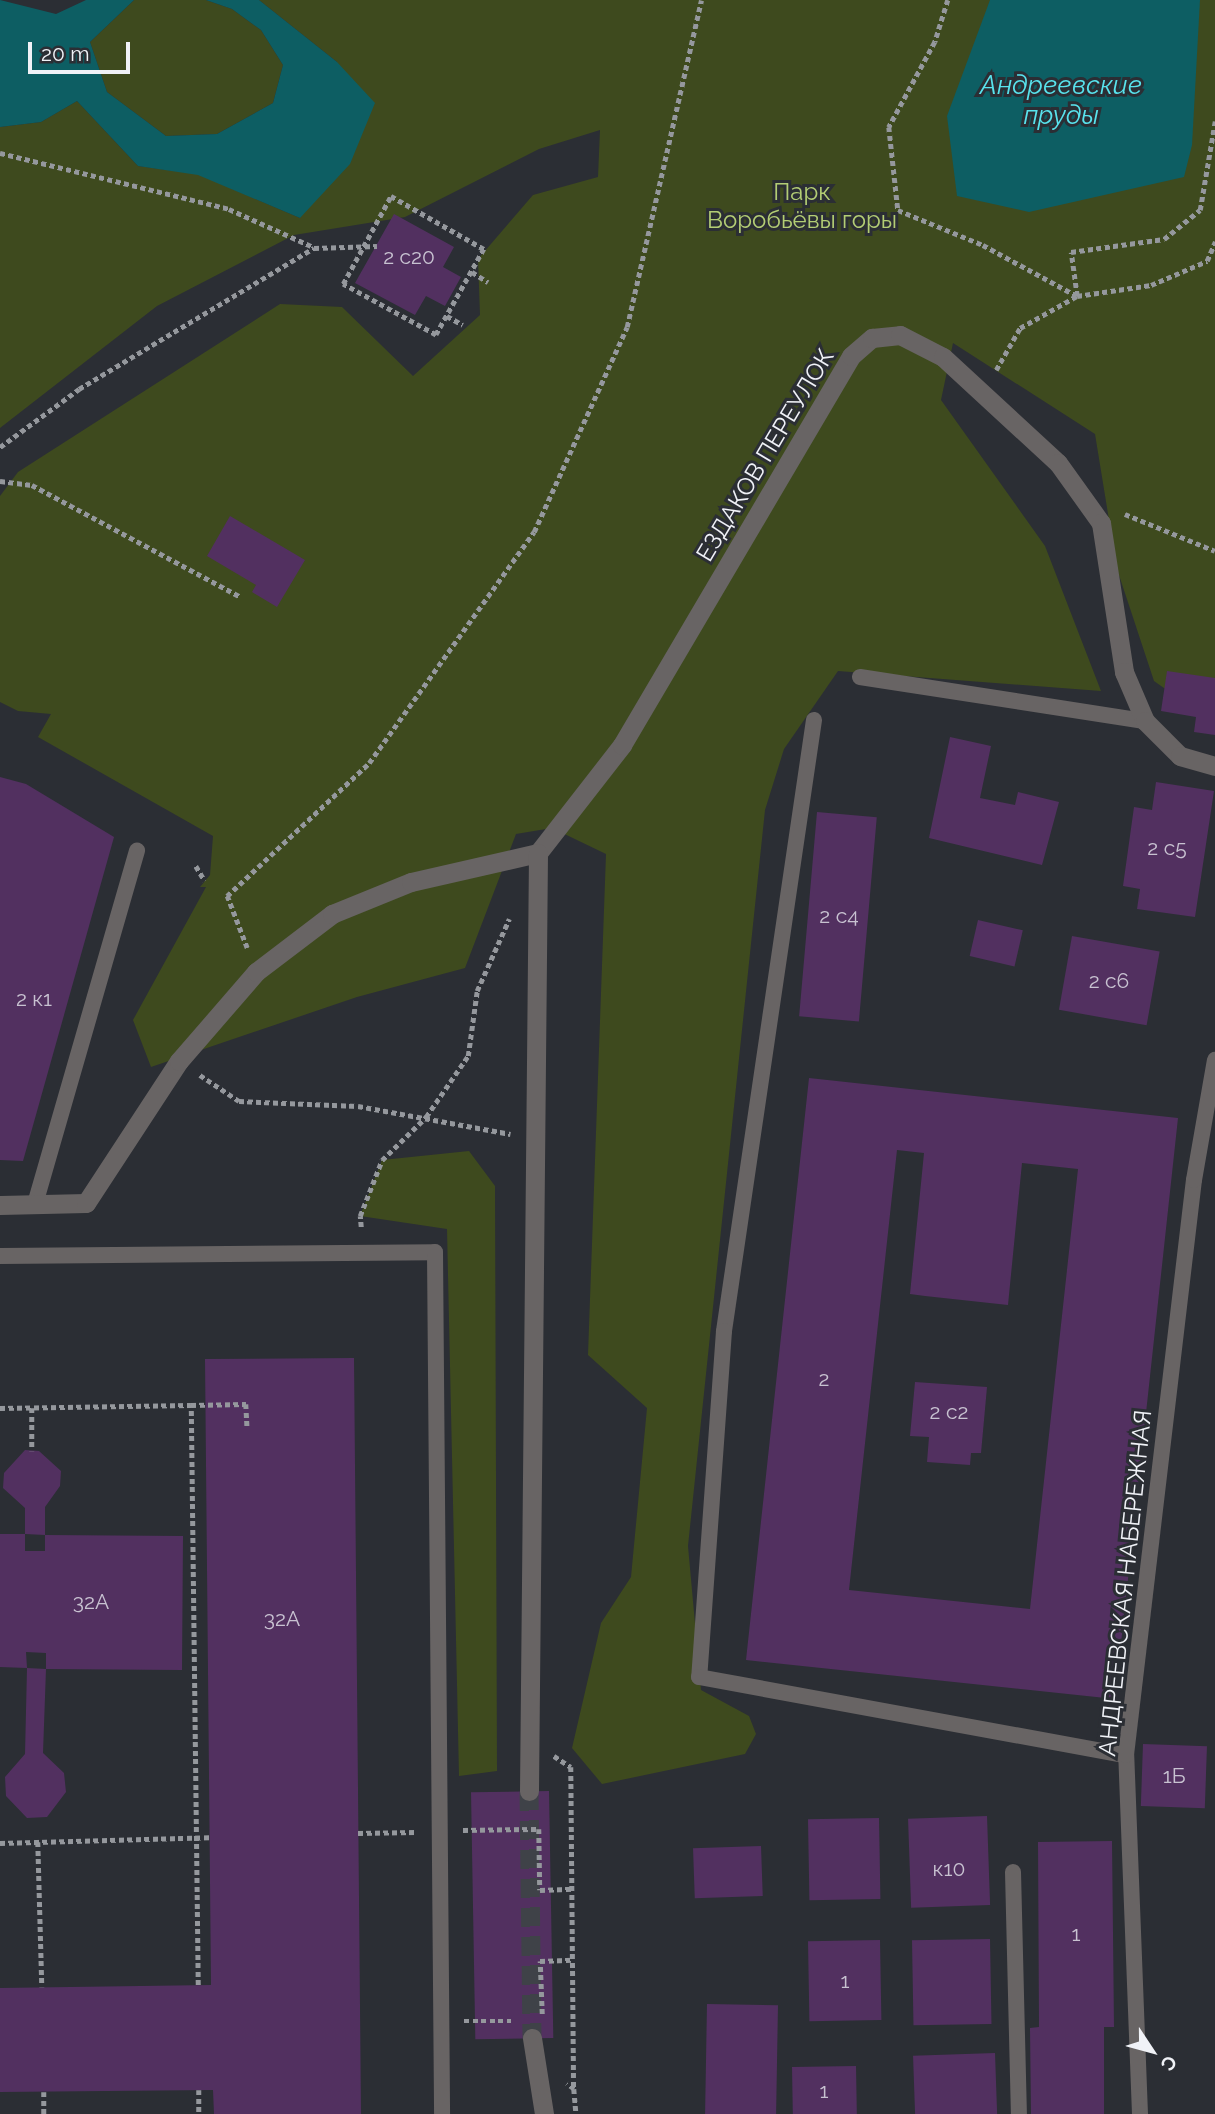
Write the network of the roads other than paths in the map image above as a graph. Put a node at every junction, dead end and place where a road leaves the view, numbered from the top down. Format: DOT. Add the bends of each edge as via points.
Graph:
graph roads {
  1 [pos="860,677"];
  2 [pos="814,720"];
  3 [pos="1145,721"];
  4 [pos="1215,766"];
  5 [pos="137,850"];
  6 [pos="538,853"];
  7 [pos="1215,1060"];
  8 [pos="35,1204"];
  9 [pos="0,1205"];
  10 [pos="0,1256"];
  11 [pos="1126,1755"];
  12 [pos="529,1791"];
  13 [pos="1013,1872"];
  14 [pos="531,2029"];
  15 [pos="442,2114"];
  16 [pos="544,2114"];
  17 [pos="1019,2114"];
  18 [pos="1140,2114"];
  1 -- 3 [label="lane"];
  2 -- 11 [label="lane" via="724,1331 699,1677"];
  3 -- 4 [label="street, ЕЗДАКОВ ПЕРЕУЛОК" via="1180,756"];
  3 -- 6 [label="street, ЕЗДАКОВ ПЕРЕУЛОК" via="1124,672 1101,523 1085,497 1058,463 943,357 900,335 872,338 851,356 622,745"];
  5 -- 8 [label="lane"];
  6 -- 8 [label="street" via="411,882 332,914 256,972 179,1061 86,1203"];
  6 -- 12 [label="street"];
  7 -- 11 [label="lane, АНДРЕЕВСКАЯ НАБЕРЕЖНАЯ" via="1194,1180"];
  8 -- 9 [label="street"];
  10 -- 15 [label="lane" via="435,1252"];
  11 -- 18 [label="lane, АНДРЕЕВСКАЯ НАБЕРЕЖНАЯ"];
  13 -- 17 [label="lane"];
  14 -- 16 [label="street"];
}
